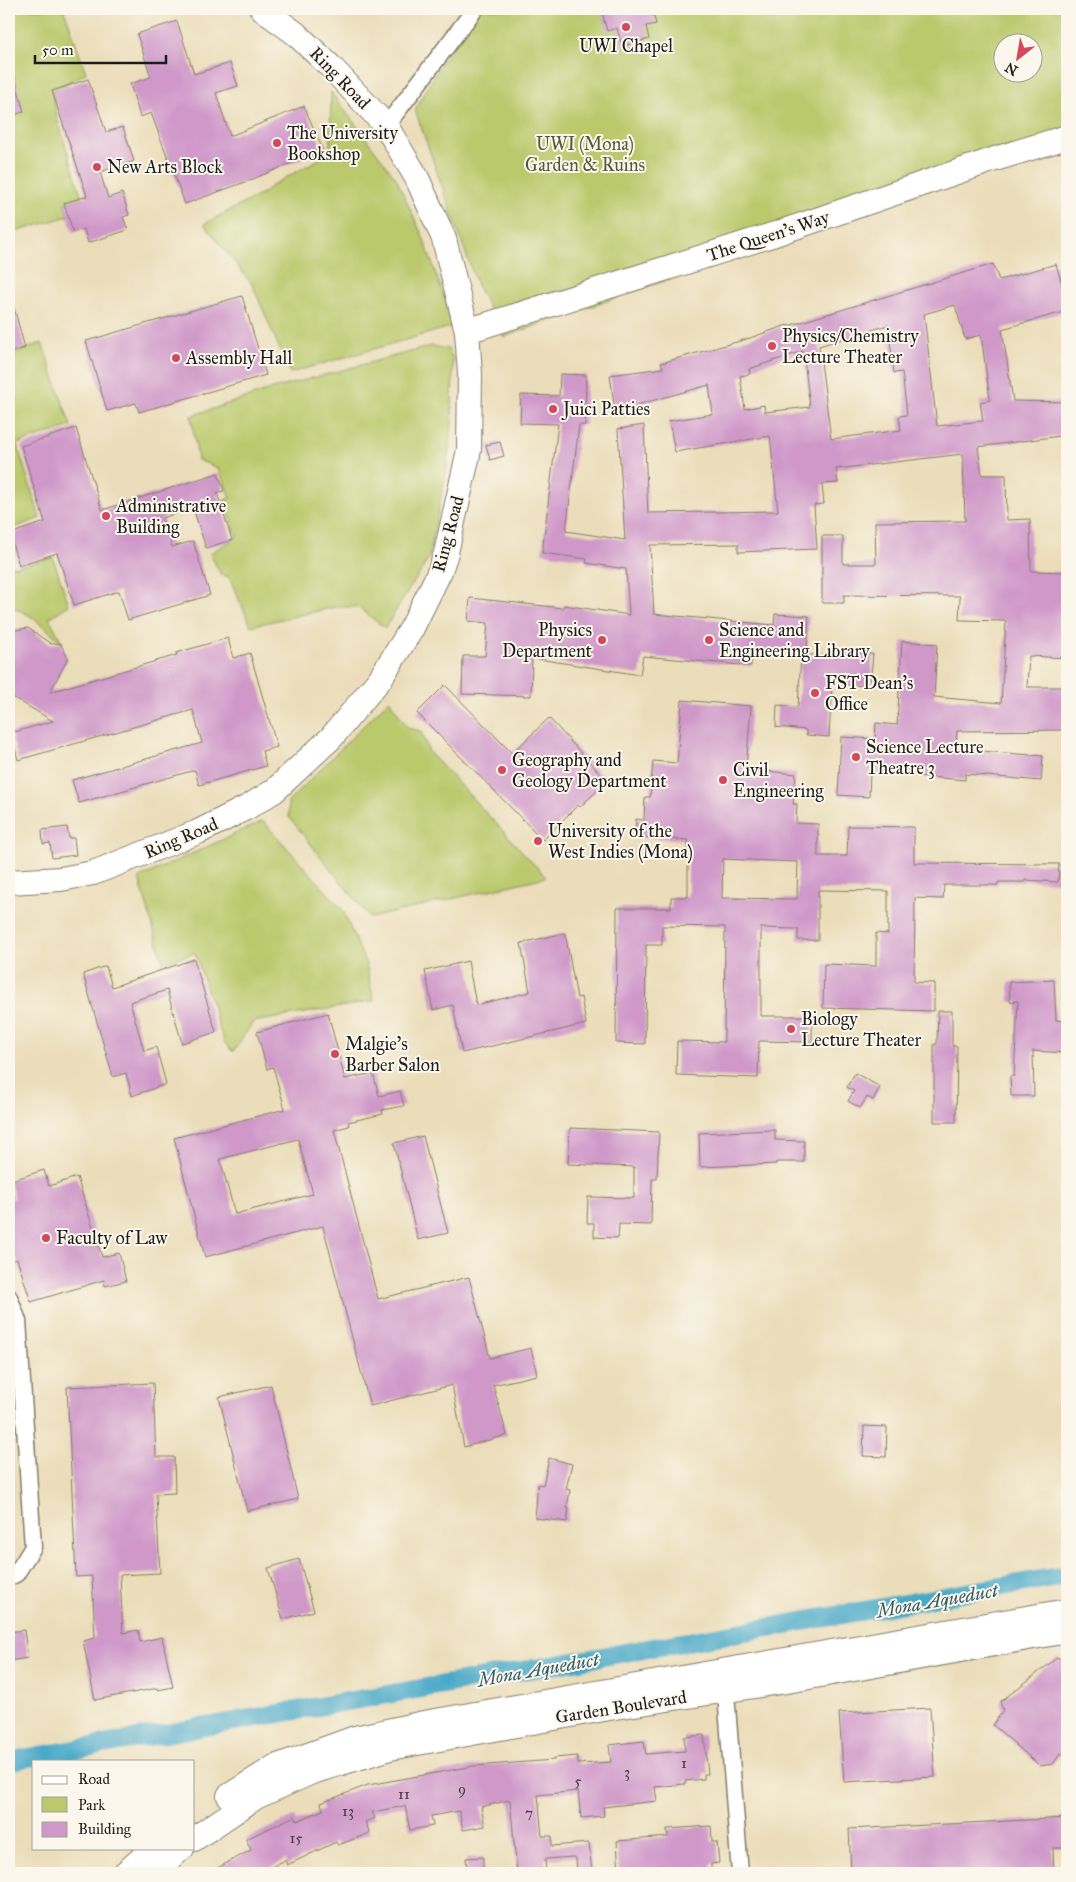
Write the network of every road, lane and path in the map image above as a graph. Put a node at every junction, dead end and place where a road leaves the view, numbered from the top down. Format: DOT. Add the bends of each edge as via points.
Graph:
graph roads {
  1 [pos="262,9"];
  2 [pos="475,9"];
  3 [pos="386,126"];
  4 [pos="1067,137"];
  5 [pos="467,331"];
  6 [pos="9,882"];
  7 [pos="9,1298"];
  8 [pos="9,1577"];
  9 [pos="1067,1611"];
  10 [pos="1067,1631"];
  11 [pos="725,1681"];
  12 [pos="195,1817"];
  13 [pos="195,1838"];
  14 [pos="152,1850"];
  15 [pos="180,1850"];
  16 [pos="125,1873"];
  17 [pos="154,1873"];
  18 [pos="740,1873"];
  1 -- 3 [label="street, Ring Road" via="295,33"];
  2 -- 3 [label="street"];
  3 -- 5 [label="street, Ring Road" via="417,178 444,239"];
  4 -- 5 [label="street, The Queen's Way"];
  5 -- 6 [label="street, Ring Road" via="469,450 440,571 412,628 380,679 331,738 274,791 198,832 93,873 61,879"];
  7 -- 8 [label="street" via="18,1321 33,1547 16,1574"];
  9 -- 11 [label="street, Garden Boulevard"];
  10 -- 11 [label="street, Garden Boulevard"];
  11 -- 12 [label="street, Garden Boulevard" via="424,1723 355,1738 275,1767"];
  11 -- 13 [label="street, Garden Boulevard" via="605,1708 390,1748 312,1772 256,1797"];
  11 -- 18 [label="street"];
  14 -- 16 [label="street"];
  15 -- 17 [label="street"];
}
